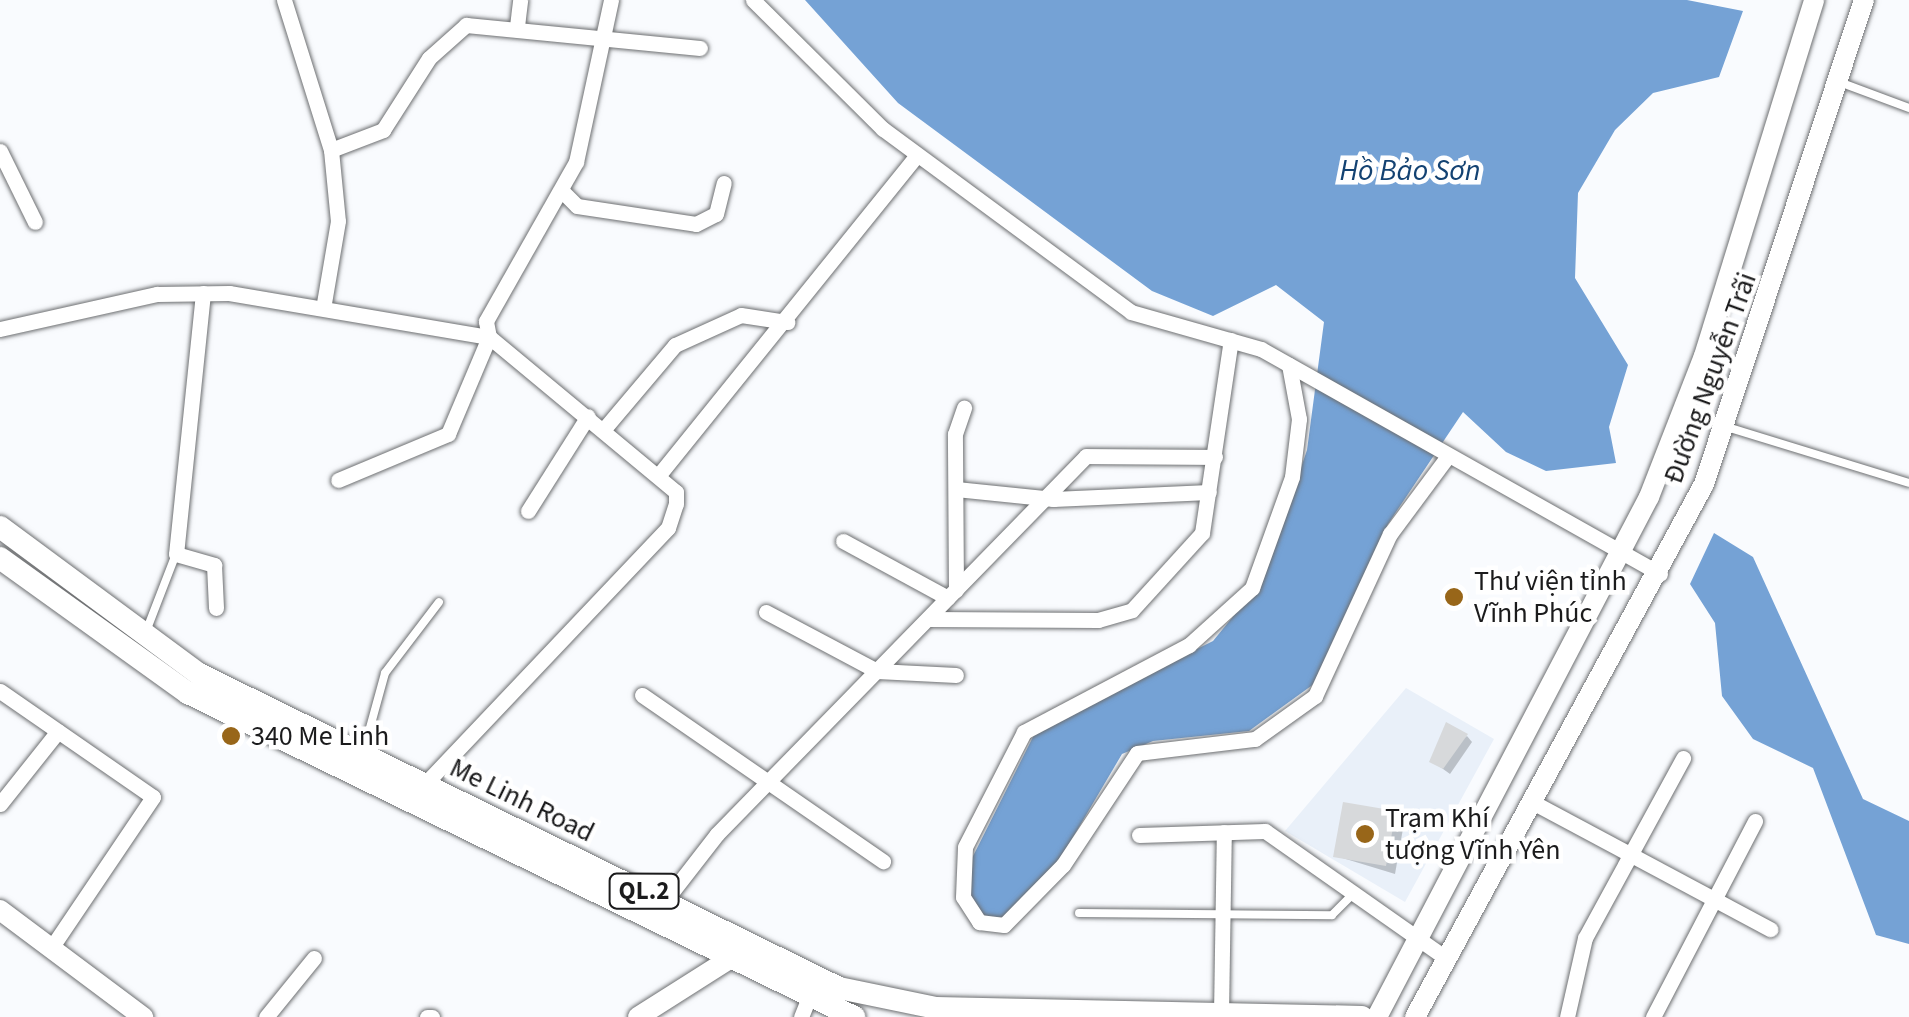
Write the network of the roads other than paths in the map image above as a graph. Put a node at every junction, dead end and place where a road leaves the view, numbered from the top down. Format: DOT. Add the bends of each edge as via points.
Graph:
graph roads {
  1 [pos="284,0"];
  2 [pos="520,0"];
  3 [pos="611,0"];
  4 [pos="752,0"];
  5 [pos="1814,0"];
  6 [pos="1862,1"];
  7 [pos="518,26"];
  8 [pos="603,37"];
  9 [pos="700,48"];
  10 [pos="1838,82"];
  11 [pos="1909,108"];
  12 [pos="331,150"];
  13 [pos="0,151"];
  14 [pos="918,155"];
  15 [pos="724,184"];
  16 [pos="562,191"];
  17 [pos="35,222"];
  18 [pos="203,293"];
  19 [pos="324,303"];
  20 [pos="787,322"];
  21 [pos="0,330"];
  22 [pos="489,337"];
  23 [pos="1231,340"];
  24 [pos="1294,368"];
  25 [pos="964,408"];
  26 [pos="588,416"];
  27 [pos="1728,427"];
  28 [pos="604,428"];
  29 [pos="1445,455"];
  30 [pos="1215,458"];
  31 [pos="658,476"];
  32 [pos="338,480"];
  33 [pos="1909,483"];
  34 [pos="956,489"];
  35 [pos="1209,492"];
  36 [pos="1041,499"];
  37 [pos="528,511"];
  38 [pos="0,527"];
  39 [pos="843,542"];
  40 [pos="1622,551"];
  41 [pos="176,554"];
  42 [pos="0,558"];
  43 [pos="1660,574"];
  44 [pos="952,594"];
  45 [pos="439,602"];
  46 [pos="216,608"];
  47 [pos="766,612"];
  48 [pos="928,619"];
  49 [pos="143,639"];
  50 [pos="877,671"];
  51 [pos="956,676"];
  52 [pos="0,691"];
  53 [pos="642,695"];
  54 [pos="58,731"];
  55 [pos="362,757"];
  56 [pos="1683,758"];
  57 [pos="424,786"];
  58 [pos="765,786"];
  59 [pos="1534,803"];
  60 [pos="0,804"];
  61 [pos="1754,821"];
  62 [pos="1224,832"];
  63 [pos="1138,836"];
  64 [pos="1632,856"];
  65 [pos="883,861"];
  66 [pos="1356,892"];
  67 [pos="1713,899"];
  68 [pos="665,901"];
  69 [pos="0,910"];
  70 [pos="1079,913"];
  71 [pos="1223,916"];
  72 [pos="1770,930"];
  73 [pos="1415,940"];
  74 [pos="752,945"];
  75 [pos="50,948"];
  76 [pos="314,958"];
  77 [pos="1446,958"];
  78 [pos="726,960"];
  79 [pos="804,1008"];
  80 [pos="1221,1014"];
  81 [pos="143,1017"];
  82 [pos="266,1017"];
  83 [pos="638,1017"];
  84 [pos="854,1017"];
  85 [pos="1362,1017"];
  86 [pos="1376,1017"];
  87 [pos="1415,1017"];
  88 [pos="1566,1017"];
  89 [pos="1654,1017"];
  1 -- 12 [label="street"];
  2 -- 7 [label="street"];
  3 -- 8 [label="street"];
  4 -- 14 [label="street"];
  5 -- 40 [label="main road, Đường Nguyễn Trãi" via="1691,393"];
  6 -- 10 [label="main road, Đường Nguyễn Trãi"];
  7 -- 8 [label="street"];
  7 -- 12 [label="street" via="466,25 429,58 383,130"];
  8 -- 9 [label="street"];
  8 -- 16 [label="street"];
  10 -- 11 [label="lane"];
  10 -- 27 [label="main road, Đường Nguyễn Trãi"];
  12 -- 19 [label="street" via="338,221"];
  13 -- 17 [label="street"];
  14 -- 20 [label="street"];
  14 -- 23 [label="street" via="1131,312"];
  15 -- 16 [label="street" via="716,214 696,224 578,206"];
  16 -- 22 [label="street" via="486,321"];
  18 -- 19 [label="street"];
  18 -- 21 [label="street" via="157,294"];
  18 -- 41 [label="street"];
  19 -- 22 [label="street"];
  20 -- 28 [label="street" via="741,314 675,345"];
  20 -- 31 [label="street"];
  22 -- 26 [label="street"];
  22 -- 32 [label="street" via="448,434"];
  23 -- 24 [label="street"];
  23 -- 30 [label="street"];
  24 -- 29 [label="street"];
  24 -- 29 [label="street" via="1300,420 1292,477 1252,588 1189,646 1024,732 965,847 963,897 979,922 1004,925 1063,864 1137,753 1255,739 1315,696 1390,534"];
  25 -- 34 [label="street"];
  26 -- 28 [label="street"];
  26 -- 37 [label="street"];
  27 -- 33 [label="lane"];
  27 -- 43 [label="main road, Đường Nguyễn Trãi"];
  28 -- 31 [label="street"];
  29 -- 40 [label="street"];
  30 -- 35 [label="street"];
  30 -- 36 [label="street" via="1109,450 1086,456"];
  31 -- 57 [label="street" via="676,492 668,528"];
  34 -- 36 [label="street"];
  34 -- 44 [label="street"];
  35 -- 36 [label="street"];
  35 -- 48 [label="street" via="1202,533 1126,614"];
  36 -- 44 [label="street"];
  38 -- 49 [label="main road, Me Linh Road / QL.2"];
  39 -- 44 [label="street"];
  40 -- 43 [label="street"];
  40 -- 73 [label="main road, Đường Nguyễn Trãi"];
  41 -- 46 [label="street" via="214,565"];
  41 -- 49 [label="lane"];
  42 -- 78 [label="main road, Me Linh Road / QL.2" via="188,692"];
  43 -- 59 [label="main road, Đường Nguyễn Trãi"];
  44 -- 48 [label="street"];
  45 -- 55 [label="lane" via="386,673"];
  47 -- 50 [label="street"];
  48 -- 50 [label="street"];
  49 -- 55 [label="main road, Me Linh Road / QL.2"];
  50 -- 51 [label="street"];
  50 -- 58 [label="street"];
  52 -- 54 [label="street"];
  53 -- 58 [label="street"];
  54 -- 60 [label="street"];
  54 -- 75 [label="street" via="152,798"];
  55 -- 57 [label="main road, Me Linh Road / QL.2"];
  56 -- 64 [label="street"];
  57 -- 68 [label="main road, Me Linh Road / QL.2"];
  58 -- 65 [label="street"];
  58 -- 68 [label="street"];
  59 -- 64 [label="street"];
  59 -- 77 [label="main road, Đường Nguyễn Trãi"];
  61 -- 67 [label="street"];
  62 -- 63 [label="street"];
  62 -- 66 [label="street" via="1265,831"];
  62 -- 71 [label="street"];
  64 -- 67 [label="street"];
  64 -- 88 [label="street" via="1572,970"];
  66 -- 71 [label="lane" via="1332,915"];
  66 -- 73 [label="street"];
  67 -- 72 [label="street"];
  67 -- 89 [label="street"];
  68 -- 74 [label="main road, Me Linh Road / QL.2"];
  69 -- 75 [label="main road"];
  70 -- 71 [label="lane"];
  71 -- 80 [label="street"];
  73 -- 77 [label="street"];
  73 -- 86 [label="main road, Đường Nguyễn Trãi"];
  74 -- 78 [label="main road"];
  74 -- 80 [label="main road, Me Linh Road / QL.2" via="839,988 907,1006"];
  75 -- 81 [label="main road"];
  76 -- 82 [label="street"];
  77 -- 87 [label="main road, Đường Nguyễn Trãi"];
  78 -- 79 [label="main road, Me Linh Road / QL.2"];
  78 -- 83 [label="main road"];
  79 -- 84 [label="main road, Me Linh Road / QL.2"];
  80 -- 85 [label="main road, Me Linh Road / QL.2"];
}
